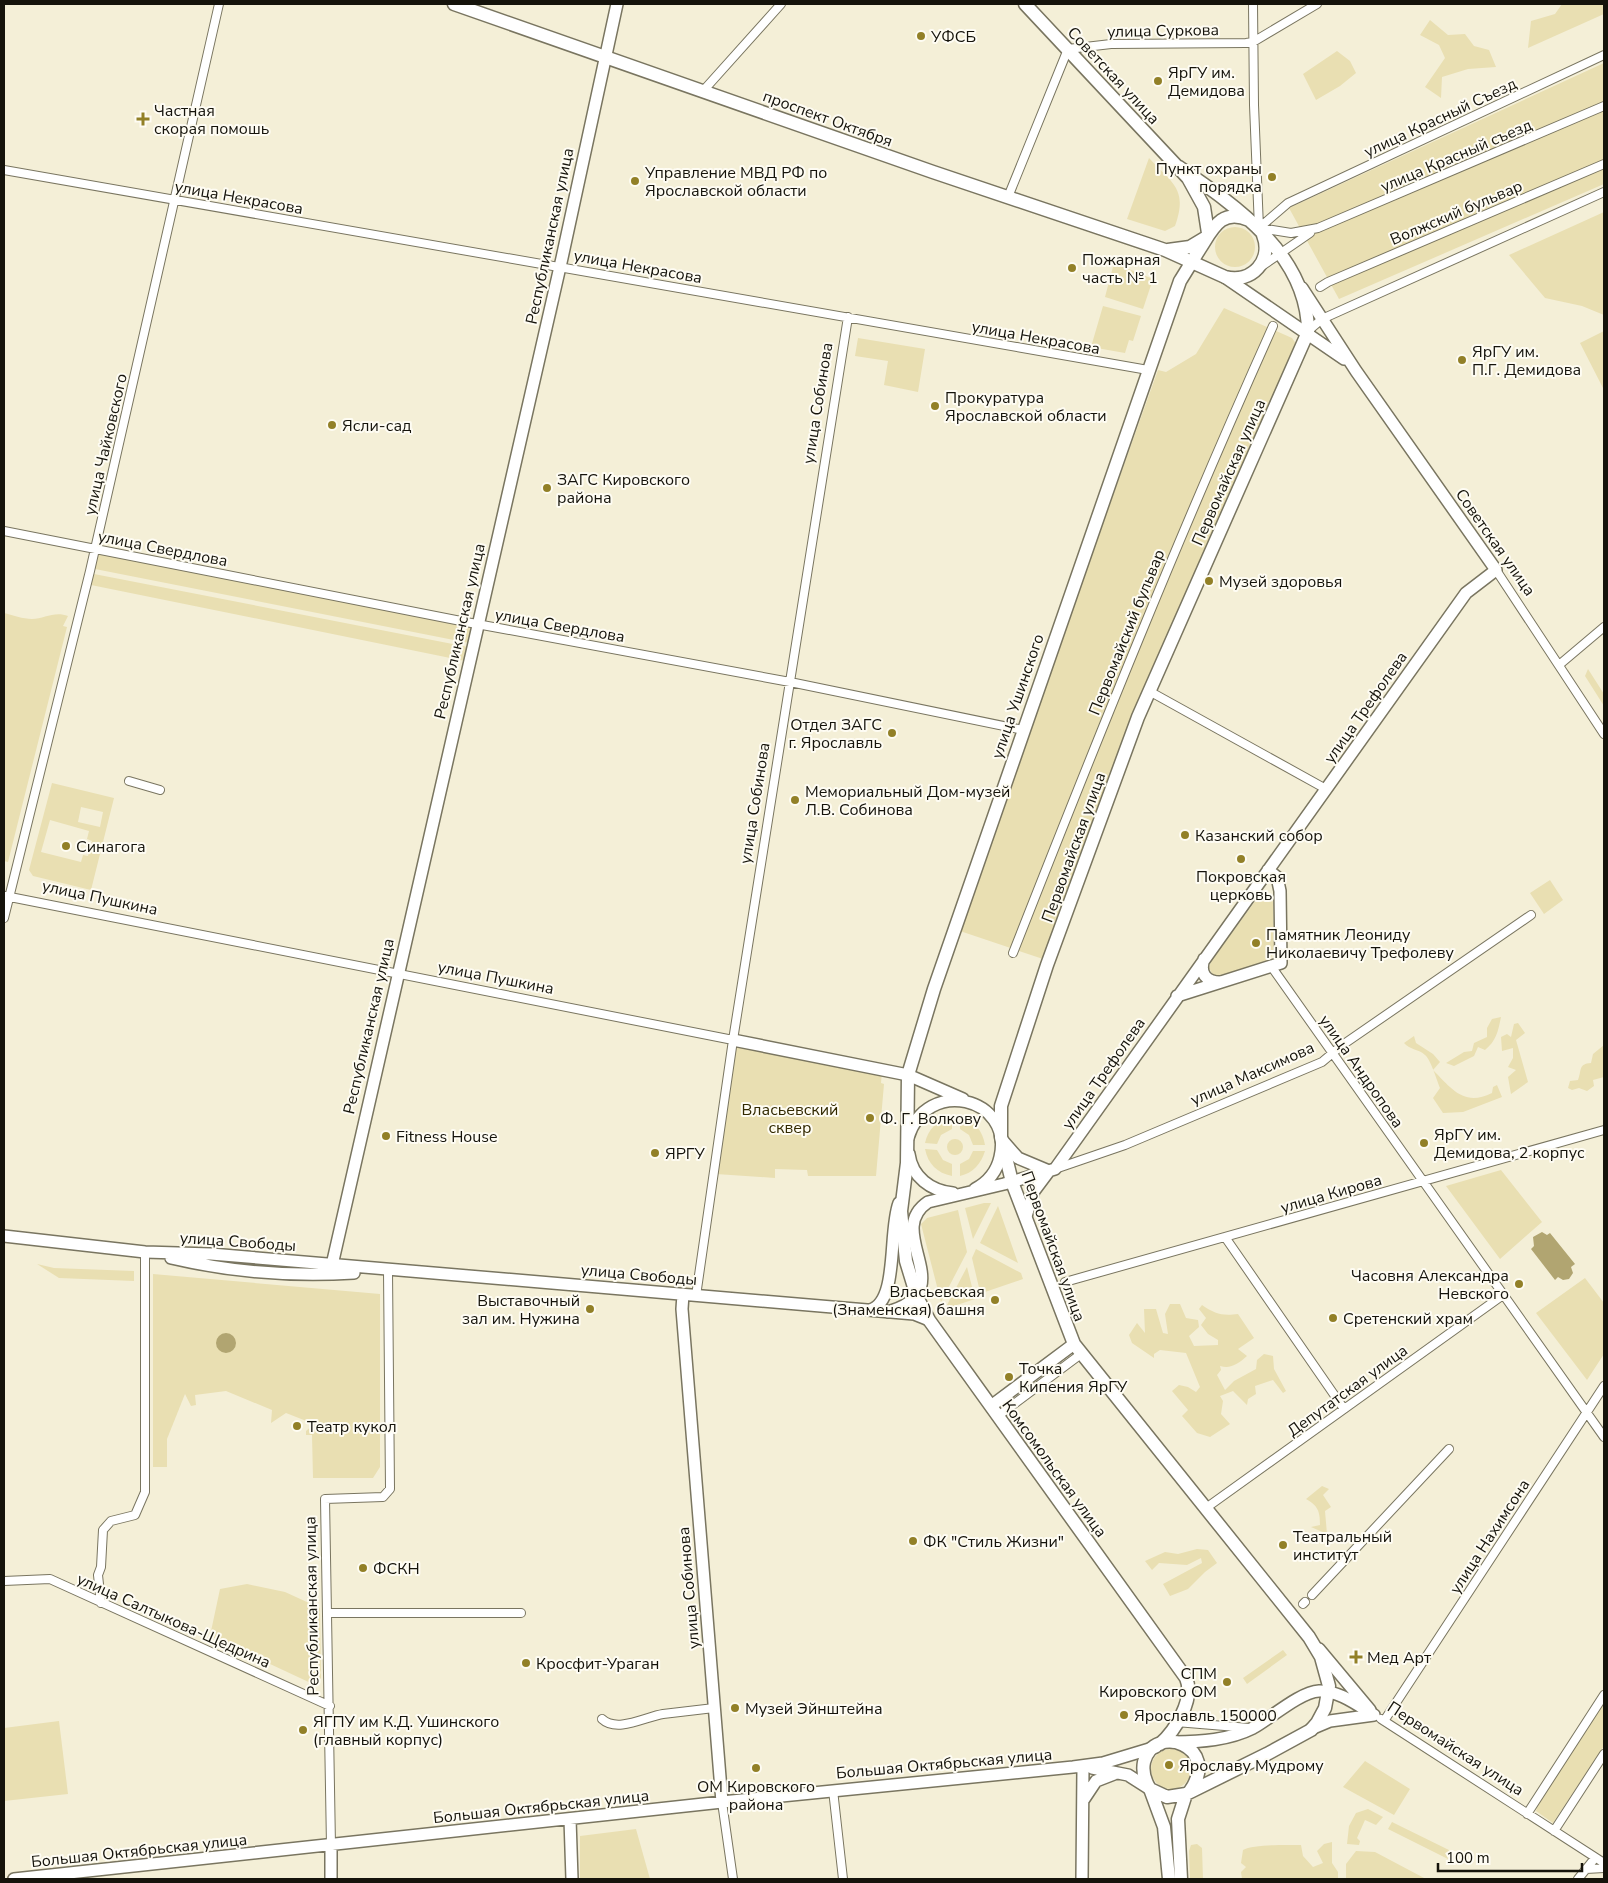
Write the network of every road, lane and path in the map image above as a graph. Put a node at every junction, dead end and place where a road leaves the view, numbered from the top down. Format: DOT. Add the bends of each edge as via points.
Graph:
graph roads {
  1 [pos="220,4"];
  2 [pos="454,4"];
  3 [pos="617,4"];
  4 [pos="781,4"];
  5 [pos="1025,4"];
  6 [pos="1253,4"];
  7 [pos="1317,4"];
  8 [pos="1253,42"];
  9 [pos="1068,50"];
  10 [pos="1604,55"];
  11 [pos="605,57"];
  12 [pos="703,91"];
  13 [pos="1604,106"];
  14 [pos="1604,164"];
  15 [pos="1179,167"];
  16 [pos="4,170"];
  17 [pos="1604,192"];
  18 [pos="1008,197"];
  19 [pos="176,200"];
  20 [pos="1258,228"];
  21 [pos="1318,228"];
  22 [pos="1206,237"];
  23 [pos="1166,250"];
  24 [pos="1280,254"];
  25 [pos="1192,262"];
  26 [pos="560,266"];
  27 [pos="1256,270"];
  28 [pos="1220,274"];
  29 [pos="1297,280"];
  30 [pos="1180,281"];
  31 [pos="1320,287"];
  32 [pos="848,317"];
  33 [pos="1322,319"];
  34 [pos="1273,326"];
  35 [pos="1308,332"];
  36 [pos="1148,370"];
  37 [pos="1356,371"];
  38 [pos="4,531"];
  39 [pos="95,549"];
  40 [pos="1496,570"];
  41 [pos="478,624"];
  42 [pos="1604,627"];
  43 [pos="1559,665"];
  44 [pos="790,682"];
  45 [pos="1149,691"];
  46 [pos="1023,730"];
  47 [pos="1604,734"];
  48 [pos="129,781"];
  49 [pos="1326,789"];
  50 [pos="160,790"];
  51 [pos="1268,870"];
  52 [pos="6,896"];
  53 [pos="1531,915"];
  54 [pos="4,918"];
  55 [pos="1013,953"];
  56 [pos="1204,959"];
  57 [pos="1276,964"];
  58 [pos="396,974"];
  59 [pos="1222,982"];
  60 [pos="1177,996"];
  61 [pos="733,1040"];
  62 [pos="1333,1053"];
  63 [pos="908,1075"];
  64 [pos="978,1106"];
  65 [pos="1604,1130"];
  66 [pos="1001,1137"];
  67 [pos="908,1149"];
  68 [pos="1052,1170"];
  69 [pos="1423,1181"];
  70 [pos="1012,1182"];
  71 [pos="967,1192"];
  72 [pos="902,1196"];
  73 [pos="1026,1216"];
  74 [pos="4,1236"];
  75 [pos="1225,1237"];
  76 [pos="145,1252"];
  77 [pos="211,1254"];
  78 [pos="332,1265"];
  79 [pos="210,1267"];
  80 [pos="388,1271"];
  81 [pos="320,1274"];
  82 [pos="340,1274"];
  83 [pos="1065,1282"];
  84 [pos="683,1294"];
  85 [pos="1503,1295"];
  86 [pos="696,1296"];
  87 [pos="917,1297"];
  88 [pos="868,1310"];
  89 [pos="887,1312"];
  90 [pos="929,1320"];
  91 [pos="1078,1349"];
  92 [pos="1604,1386"];
  93 [pos="1344,1409"];
  94 [pos="994,1411"];
  95 [pos="1587,1413"];
  96 [pos="1604,1437"];
  97 [pos="1449,1450"];
  98 [pos="1206,1508"];
  99 [pos="4,1580"];
  100 [pos="1312,1595"];
  101 [pos="101,1603"];
  102 [pos="328,1613"];
  103 [pos="521,1613"];
  104 [pos="1308,1637"];
  105 [pos="1329,1692"];
  106 [pos="1604,1695"];
  107 [pos="330,1706"];
  108 [pos="714,1708"];
  109 [pos="1379,1718"];
  110 [pos="602,1719"];
  111 [pos="1176,1722"];
  112 [pos="1251,1729"];
  113 [pos="1311,1730"];
  114 [pos="1174,1742"];
  115 [pos="1158,1745"];
  116 [pos="1604,1754"];
  117 [pos="1088,1767"];
  118 [pos="1128,1775"];
  119 [pos="1150,1789"];
  120 [pos="833,1790"];
  121 [pos="1188,1792"];
  122 [pos="722,1802"];
  123 [pos="1083,1808"];
  124 [pos="1527,1814"];
  125 [pos="570,1819"];
  126 [pos="1554,1831"];
  127 [pos="331,1846"];
  128 [pos="1595,1858"];
  129 [pos="1604,1863"];
  130 [pos="1604,1868"];
  131 [pos="1586,1869"];
  132 [pos="14,1879"];
  133 [pos="330,1879"];
  134 [pos="572,1879"];
  135 [pos="733,1879"];
  136 [pos="843,1879"];
  137 [pos="1082,1879"];
  138 [pos="1169,1879"];
  139 [pos="1181,1879"];
  140 [pos="1578,1879"];
  1 -- 19 [label="street, улица Чайковского"];
  2 -- 11 [label="main road, проспект Октября"];
  3 -- 11 [label="main road, Республиканская улица"];
  4 -- 12 [label="street"];
  5 -- 9 [label="main road, Советская улица"];
  6 -- 8 [label="street"];
  7 -- 8 [label="street, улица Суркова"];
  8 -- 9 [label="street, улица Суркова" via="1097,45"];
  8 -- 20 [label="street"];
  9 -- 15 [label="main road, Советская улица"];
  9 -- 18 [label="street"];
  10 -- 20 [label="street, улица Красный Съезд" via="1288,203"];
  11 -- 12 [label="main road, проспект Октября"];
  11 -- 26 [label="main road, Республиканская улица"];
  12 -- 18 [label="main road, проспект Октября"];
  13 -- 21 [label="street, улица Красный съезд"];
  14 -- 31 [label="street, Волжский бульвар"];
  15 -- 20 [label="main road" via="1233,205"];
  15 -- 22 [label="main road" via="1199,196"];
  16 -- 19 [label="street, улица Некрасова"];
  17 -- 33 [label="street, Первомайская улица"];
  18 -- 23 [label="main road, проспект Октября"];
  19 -- 26 [label="street, улица Некрасова"];
  19 -- 39 [label="street, улица Чайковского"];
  20 -- 21 [label="street" via="1291,233"];
  20 -- 22 [label="main road" via="1241,217 1230,218 1218,222"];
  20 -- 24 [label="main road"];
  20 -- 27 [label="main road" via="1266,253"];
  21 -- 24 [label="street"];
  22 -- 23 [label="main road" via="1190,246"];
  22 -- 25 [label="main road, улица Ушинского"];
  22 -- 28 [label="main road" via="1208,262"];
  23 -- 25 [label="main road, проспект Октября"];
  23 -- 30 [label="main road" via="1176,260"];
  24 -- 27 [label="street"];
  24 -- 29 [label="main road"];
  25 -- 28 [label="main road, проспект Октября"];
  25 -- 30 [label="main road, улица Ушинского"];
  26 -- 32 [label="street, улица Некрасова"];
  26 -- 41 [label="main road, Республиканская улица"];
  27 -- 28 [label="main road" via="1241,278"];
  28 -- 35 [label="main road, Советская улица"];
  29 -- 33 [label="main road, Советская улица"];
  29 -- 35 [label="main road"];
  30 -- 36 [label="main road, улица Ушинского"];
  32 -- 36 [label="street, улица Некрасова"];
  32 -- 44 [label="street, улица Собинова"];
  33 -- 35 [label="street, Первомайская улица"];
  33 -- 37 [label="main road, Советская улица"];
  34 -- 55 [label="street, Первомайский бульвар" via="1158,588"];
  35 -- 37 [label="main road, Советская улица"];
  35 -- 45 [label="main road, Первомайская улица"];
  36 -- 46 [label="main road, улица Ушинского"];
  37 -- 40 [label="main road, Советская улица"];
  38 -- 39 [label="street, улица Свердлова"];
  39 -- 41 [label="street, улица Свердлова"];
  39 -- 52 [label="street, улица Чайковского" via="46,755"];
  40 -- 43 [label="street, Советская улица"];
  40 -- 49 [label="main road, улица Трефолева" via="1466,593"];
  41 -- 44 [label="street, улица Свердлова"];
  41 -- 58 [label="main road, Республиканская улица"];
  42 -- 43 [label="street"];
  43 -- 47 [label="street, Советская улица"];
  44 -- 46 [label="street, улица Свердлова"];
  44 -- 61 [label="street, улица Собинова"];
  45 -- 49 [label="street"];
  45 -- 66 [label="main road, Первомайская улица" via="1093,838 1008,1080 1001,1106"];
  46 -- 63 [label="main road, улица Ушинского" via="919,1032"];
  48 -- 50 [label="street"];
  49 -- 51 [label="main road, улица Трефолева"];
  51 -- 56 [label="main road, улица Трефолева"];
  51 -- 57 [label="main road" via="1277,877 1280,891"];
  52 -- 54 [label="street, улица Чайковского"];
  52 -- 58 [label="street, улица Пушкина"];
  53 -- 62 [label="street, улица Максимова"];
  56 -- 59 [label="main road" via="1204,976"];
  56 -- 60 [label="main road, улица Трефолева"];
  57 -- 59 [label="main road"];
  57 -- 62 [label="street, улица Андропова" via="1281,979"];
  58 -- 61 [label="street, улица Пушкина"];
  58 -- 78 [label="main road, Республиканская улица"];
  59 -- 60 [label="main road"];
  60 -- 68 [label="main road, улица Трефолева"];
  61 -- 63 [label="main road, улица Пушкина"];
  61 -- 86 [label="street, улица Собинова"];
  62 -- 68 [label="street, улица Максимова" via="1322,1062 1124,1145"];
  62 -- 69 [label="street, улица Андропова"];
  63 -- 64 [label="main road, улица Пушкина"];
  63 -- 67 [label="main road, улица Ушинского"];
  64 -- 66 [label="main road" via="993,1119"];
  64 -- 67 [label="main road" via="946,1100 930,1107 912,1127"];
  65 -- 69 [label="street, улица Кирова"];
  66 -- 68 [label="main road" via="1018,1158"];
  66 -- 70 [label="main road, Первомайская улица"];
  66 -- 71 [label="main road" via="996,1169 986,1182"];
  67 -- 71 [label="main road" via="913,1168 925,1183 943,1192"];
  67 -- 72 [label="main road, Комсомольская улица"];
  68 -- 70 [label="main road, улица Максимова"];
  68 -- 73 [label="main road, улица Трефолева" via="1034,1191"];
  69 -- 75 [label="street, улица Кирова"];
  69 -- 85 [label="street, улица Андропова"];
  70 -- 71 [label="main road, улица Максимова"];
  70 -- 73 [label="main road, Первомайская улица"];
  71 -- 87 [label="main road, улица Максимова" via="928,1202 916,1212 913,1228 923,1274"];
  72 -- 87 [label="main road, Комсомольская улица" via="904,1254"];
  72 -- 88 [label="main road, Комсомольская улица" via="894,1224 886,1296 879,1306"];
  73 -- 91 [label="main road, Первомайская улица"];
  74 -- 76 [label="main road, улица Свободы"];
  75 -- 83 [label="street, улица Кирова"];
  75 -- 93 [label="street"];
  76 -- 77 [label="main road, улица Свободы"];
  76 -- 79 [label="main road, улица Свободы"];
  76 -- 101 [label="street" via="145,1492 135,1515 111,1521 103,1530 102,1567 98,1575"];
  77 -- 78 [label="main road, улица Свободы"];
  77 -- 79 [label="main road"];
  78 -- 80 [label="main road, улица Свободы"];
  78 -- 81 [label="main road"];
  78 -- 82 [label="main road"];
  79 -- 81 [label="main road, улица Свободы"];
  80 -- 82 [label="main road, улица Свободы"];
  80 -- 84 [label="main road, улица Свободы"];
  80 -- 102 [label="street, Республиканская улица" via="390,1489 383,1497 325,1499"];
  81 -- 82 [label="main road, улица Свободы"];
  84 -- 86 [label="main road, улица Свободы"];
  84 -- 108 [label="main road, улица Собинова"];
  85 -- 93 [label="street, Депутатская улица"];
  85 -- 95 [label="street, улица Андропова"];
  86 -- 88 [label="main road, улица Свободы"];
  87 -- 89 [label="main road, улица Свободы"];
  87 -- 90 [label="main road, Комсомольская улица"];
  88 -- 89 [label="main road, улица Свободы"];
  89 -- 90 [label="main road, улица Свободы" via="914,1314"];
  90 -- 94 [label="main road, Комсомольская улица"];
  91 -- 94 [label="main road"];
  91 -- 98 [label="main road, Первомайская улица"];
  92 -- 95 [label="street, улица Нахимсона"];
  93 -- 98 [label="street, Депутатская улица"];
  94 -- 111 [label="main road, Комсомольская улица" via="1188,1682 1189,1693"];
  95 -- 96 [label="street, улица Андропова"];
  95 -- 109 [label="street, улица Нахимсона" via="1397,1701"];
  97 -- 100 [label="street"];
  98 -- 104 [label="main road, Первомайская улица"];
  99 -- 101 [label="street, улица Салтыкова-Щедрина" via="50,1579"];
  101 -- 107 [label="street, улица Салтыкова-Щедрина"];
  102 -- 103 [label="street"];
  102 -- 107 [label="street, Республиканская улица"];
  104 -- 105 [label="main road, Первомайская улица" via="1324,1666"];
  104 -- 109 [label="main road, Первомайская улица"];
  105 -- 109 [label="main road"];
  105 -- 112 [label="main road" via="1311,1692"];
  105 -- 113 [label="main road" via="1322,1715"];
  106 -- 124 [label="street"];
  107 -- 127 [label="street, Республиканская улица"];
  108 -- 110 [label="street" via="661,1714 624,1724 612,1724"];
  108 -- 122 [label="main road, улица Собинова"];
  109 -- 113 [label="main road" via="1330,1721"];
  109 -- 124 [label="street, Первомайская улица"];
  111 -- 112 [label="street"];
  111 -- 115 [label="main road, Комсомольская улица"];
  112 -- 114 [label="main road" via="1215,1739"];
  113 -- 121 [label="main road"];
  114 -- 115 [label="main road"];
  114 -- 121 [label="main road" via="1190,1749 1197,1760 1199,1773"];
  115 -- 117 [label="main road, Большая Октябрьская улица"];
  115 -- 119 [label="main road" via="1144,1763 1144,1776"];
  116 -- 126 [label="street"];
  117 -- 118 [label="main road, Большая Октябрьская улица"];
  117 -- 120 [label="main road, Большая Октябрьская улица"];
  117 -- 123 [label="main road" via="1083,1784"];
  118 -- 119 [label="main road, Большая Октябрьская улица"];
  118 -- 123 [label="main road" via="1109,1774 1096,1781 1086,1793"];
  119 -- 121 [label="main road" via="1167,1797"];
  119 -- 138 [label="main road" via="1164,1827"];
  120 -- 122 [label="main road, Большая Октябрьская улица"];
  120 -- 136 [label="street"];
  121 -- 139 [label="main road" via="1181,1805 1178,1824"];
  122 -- 125 [label="main road, Большая Октябрьская улица"];
  122 -- 135 [label="street, улица Собинова"];
  123 -- 137 [label="main road"];
  124 -- 126 [label="street, Первомайская улица"];
  125 -- 127 [label="main road, Большая Октябрьская улица"];
  125 -- 134 [label="main road"];
  126 -- 128 [label="street, Первомайская улица"];
  127 -- 132 [label="main road, Большая Октябрьская улица"];
  127 -- 133 [label="main road, Республиканская улица"];
  128 -- 129 [label="street, Первомайская улица"];
  128 -- 131 [label="street"];
  130 -- 131 [label="street"];
  131 -- 140 [label="street"];
}
